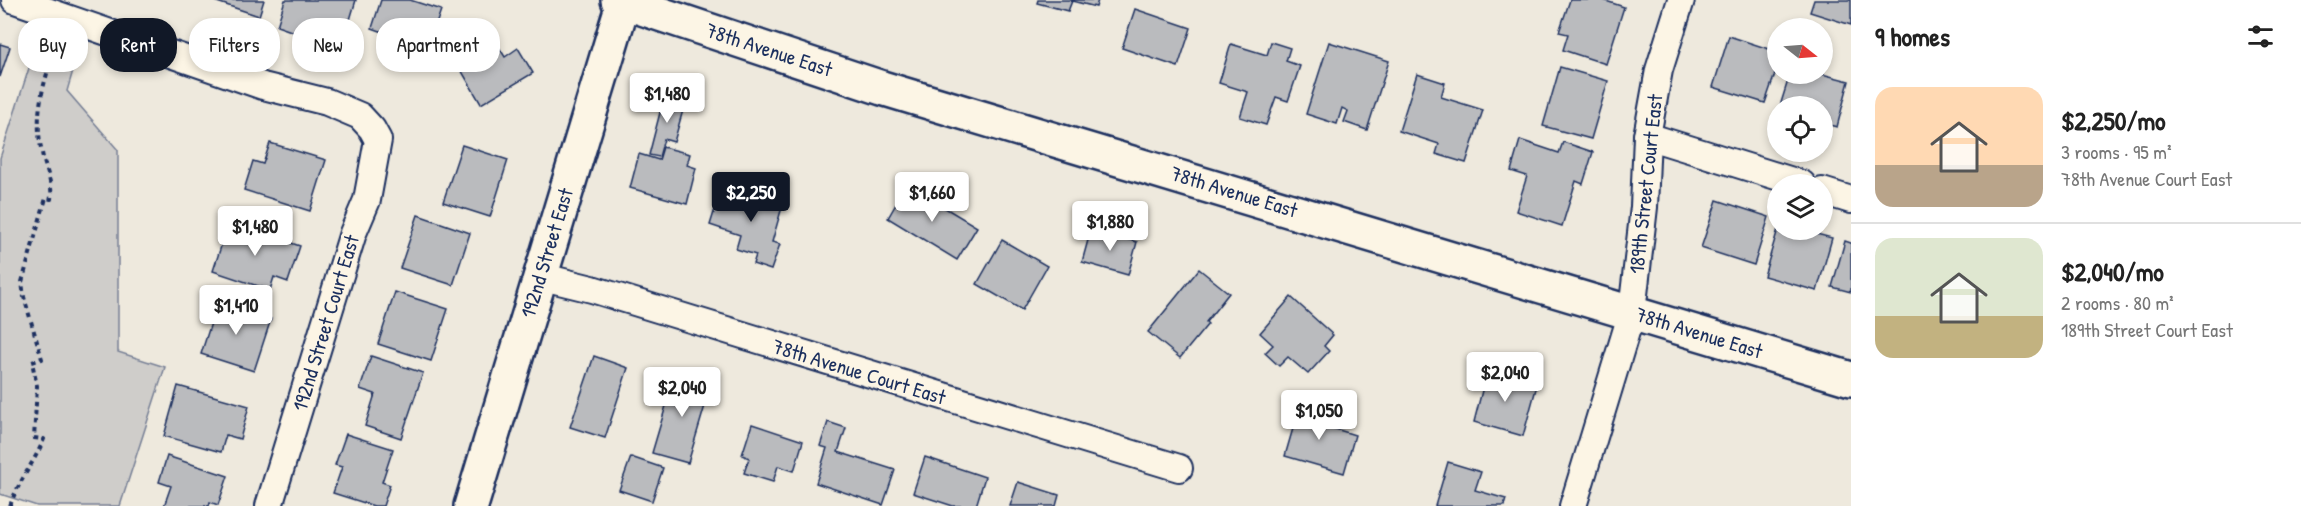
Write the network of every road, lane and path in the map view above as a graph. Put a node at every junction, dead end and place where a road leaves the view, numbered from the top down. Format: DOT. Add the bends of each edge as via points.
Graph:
graph roads {
  1 [pos="15,0"];
  2 [pos="1681,0"];
  3 [pos="621,1"];
  4 [pos="66,17"];
  5 [pos="1647,136"];
  6 [pos="1770,174"];
  7 [pos="1833,194"];
  8 [pos="1851,200"];
  9 [pos="539,276"];
  10 [pos="1632,312"];
  11 [pos="1851,379"];
  12 [pos="1179,468"];
  13 [pos="10,506"];
  14 [pos="268,506"];
  15 [pos="471,506"];
  16 [pos="1573,506"];
  1 -- 4 [label="street"];
  2 -- 5 [label="street, 189th Street Court East" via="1659,70"];
  3 -- 9 [label="street, 192nd Street East"];
  3 -- 10 [label="street, 78th Avenue East" via="882,88"];
  4 -- 13 [label="path" via="45,76 38,118 42,154 53,188 51,199 46,198 22,282 42,359 32,362 37,386 34,438 44,439"];
  4 -- 14 [label="street, 192nd Street Court East" via="263,86 327,102 360,116 378,140 367,200 353,233"];
  5 -- 6 [label="street"];
  5 -- 10 [label="street, 189th Street Court East" via="1644,207"];
  7 -- 8 [label="street"];
  9 -- 12 [label="street, 78th Avenue Court East"];
  9 -- 15 [label="street, 192nd Street East"];
  10 -- 11 [label="street, 78th Avenue East"];
  10 -- 16 [label="street, 189th Street Court East"];
}
